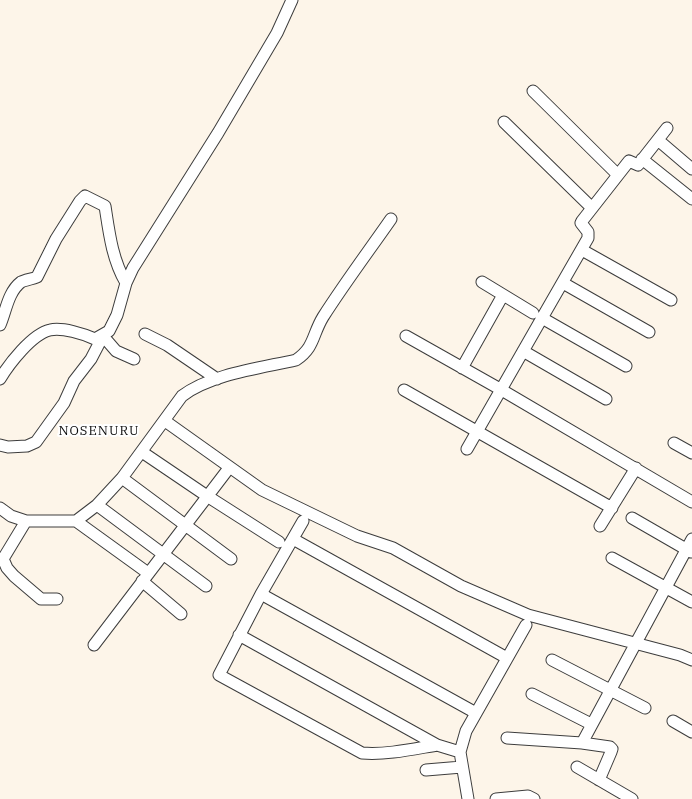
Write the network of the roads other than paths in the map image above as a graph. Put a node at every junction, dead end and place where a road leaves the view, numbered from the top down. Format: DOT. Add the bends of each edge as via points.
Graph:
graph roads {
  1 [pos="292,0"];
  2 [pos="533,91"];
  3 [pos="504,122"];
  4 [pos="667,128"];
  5 [pos="658,140"];
  6 [pos="642,159"];
  7 [pos="692,169"];
  8 [pos="618,176"];
  9 [pos="692,199"];
  10 [pos="592,208"];
  11 [pos="390,219"];
  12 [pos="582,250"];
  13 [pos="482,282"];
  14 [pos="126,283"];
  15 [pos="563,284"];
  16 [pos="503,295"];
  17 [pos="671,300"];
  18 [pos="538,315"];
  19 [pos="0,325"];
  20 [pos="649,332"];
  21 [pos="145,334"];
  22 [pos="103,336"];
  23 [pos="406,336"];
  24 [pos="523,351"];
  25 [pos="134,359"];
  26 [pos="4,365"];
  27 [pos="626,366"];
  28 [pos="462,368"];
  29 [pos="0,379"];
  30 [pos="217,379"];
  31 [pos="404,390"];
  32 [pos="500,390"];
  33 [pos="606,399"];
  34 [pos="165,421"];
  35 [pos="477,431"];
  36 [pos="674,443"];
  37 [pos="0,445"];
  38 [pos="467,449"];
  39 [pos="142,452"];
  40 [pos="692,453"];
  41 [pos="229,468"];
  42 [pos="636,468"];
  43 [pos="122,478"];
  44 [pos="207,496"];
  45 [pos="692,502"];
  46 [pos="97,505"];
  47 [pos="0,508"];
  48 [pos="612,508"];
  49 [pos="632,518"];
  50 [pos="303,520"];
  51 [pos="26,521"];
  52 [pos="76,521"];
  53 [pos="185,526"];
  54 [pos="600,526"];
  55 [pos="293,539"];
  56 [pos="692,539"];
  57 [pos="279,542"];
  58 [pos="689,551"];
  59 [pos="164,554"];
  60 [pos="612,558"];
  61 [pos="231,559"];
  62 [pos="145,577"];
  63 [pos="206,586"];
  64 [pos="666,588"];
  65 [pos="261,594"];
  66 [pos="57,599"];
  67 [pos="692,602"];
  68 [pos="181,614"];
  69 [pos="526,625"];
  70 [pos="239,635"];
  71 [pos="636,643"];
  72 [pos="94,645"];
  73 [pos="507,658"];
  74 [pos="552,660"];
  75 [pos="692,660"];
  76 [pos="610,690"];
  77 [pos="532,694"];
  78 [pos="645,708"];
  79 [pos="476,713"];
  80 [pos="673,721"];
  81 [pos="591,724"];
  82 [pos="692,732"];
  83 [pos="508,738"];
  84 [pos="582,743"];
  85 [pos="437,745"];
  86 [pos="460,752"];
  87 [pos="462,767"];
  88 [pos="577,768"];
  89 [pos="426,770"];
  90 [pos="599,780"];
  91 [pos="468,799"];
  92 [pos="496,799"];
  93 [pos="534,799"];
  94 [pos="632,799"];
  1 -- 14 [label="street" via="277,33"];
  2 -- 8 [label="street"];
  3 -- 10 [label="street"];
  4 -- 5 [label="street"];
  5 -- 6 [label="street"];
  5 -- 7 [label="street"];
  6 -- 8 [label="street" via="638,165 629,161"];
  6 -- 9 [label="street"];
  8 -- 10 [label="street"];
  10 -- 12 [label="street" via="581,223 589,235"];
  11 -- 30 [label="street" via="322,319 312,345 304,354 296,360"];
  12 -- 15 [label="street"];
  12 -- 17 [label="street"];
  13 -- 16 [label="street"];
  14 -- 19 [label="street" via="119,271 111,244 105,206 85,196 56,239 37,277 22,282 8,299"];
  14 -- 22 [label="street" via="117,315 109,331"];
  15 -- 18 [label="street"];
  15 -- 20 [label="street"];
  16 -- 18 [label="street"];
  16 -- 28 [label="street"];
  18 -- 24 [label="street"];
  18 -- 27 [label="street"];
  21 -- 30 [label="street" via="167,345"];
  22 -- 25 [label="street" via="116,351"];
  22 -- 26 [label="street" via="95,339 78,331 50,330 36,338"];
  22 -- 37 [label="street" via="92,359 74,381 64,403 36,442 27,446"];
  23 -- 28 [label="street"];
  24 -- 32 [label="street"];
  24 -- 33 [label="street"];
  26 -- 29 [label="street"];
  28 -- 32 [label="street"];
  30 -- 34 [label="street" via="194,387 182,396"];
  31 -- 35 [label="street"];
  32 -- 35 [label="street"];
  32 -- 42 [label="street"];
  34 -- 39 [label="street"];
  34 -- 41 [label="street"];
  35 -- 38 [label="street"];
  35 -- 48 [label="street"];
  36 -- 40 [label="street"];
  39 -- 43 [label="street"];
  39 -- 44 [label="street"];
  41 -- 44 [label="street"];
  41 -- 71 [label="street" via="262,490 357,536 393,548 461,586 521,612"];
  42 -- 45 [label="street"];
  42 -- 48 [label="street"];
  43 -- 46 [label="street"];
  43 -- 53 [label="street"];
  44 -- 53 [label="street"];
  44 -- 57 [label="street"];
  46 -- 52 [label="street"];
  46 -- 59 [label="street"];
  47 -- 51 [label="street" via="11,516"];
  48 -- 54 [label="street"];
  49 -- 58 [label="street"];
  50 -- 55 [label="street"];
  51 -- 52 [label="street"];
  51 -- 66 [label="street" via="3,559 6,568 41,599"];
  52 -- 62 [label="street"];
  53 -- 59 [label="street"];
  53 -- 61 [label="street"];
  55 -- 65 [label="street"];
  55 -- 73 [label="street"];
  56 -- 58 [label="street"];
  58 -- 64 [label="street"];
  59 -- 62 [label="street"];
  59 -- 63 [label="street"];
  60 -- 64 [label="street"];
  62 -- 68 [label="street"];
  62 -- 72 [label="street"];
  64 -- 67 [label="street"];
  64 -- 71 [label="street"];
  65 -- 70 [label="street"];
  65 -- 79 [label="street"];
  69 -- 73 [label="street"];
  70 -- 85 [label="street"];
  70 -- 85 [label="street" via="219,675 362,753 393,752"];
  71 -- 75 [label="street"];
  71 -- 76 [label="street"];
  73 -- 79 [label="street"];
  74 -- 76 [label="street"];
  76 -- 78 [label="street"];
  76 -- 81 [label="street"];
  77 -- 81 [label="street"];
  79 -- 86 [label="street" via="466,731"];
  80 -- 82 [label="street"];
  81 -- 84 [label="street"];
  83 -- 84 [label="street"];
  84 -- 90 [label="street" via="612,749"];
  85 -- 86 [label="street"];
  86 -- 87 [label="street"];
  87 -- 89 [label="street"];
  87 -- 91 [label="street"];
  88 -- 90 [label="street"];
  90 -- 94 [label="street"];
  92 -- 93 [label="street" via="528,796"];
}
